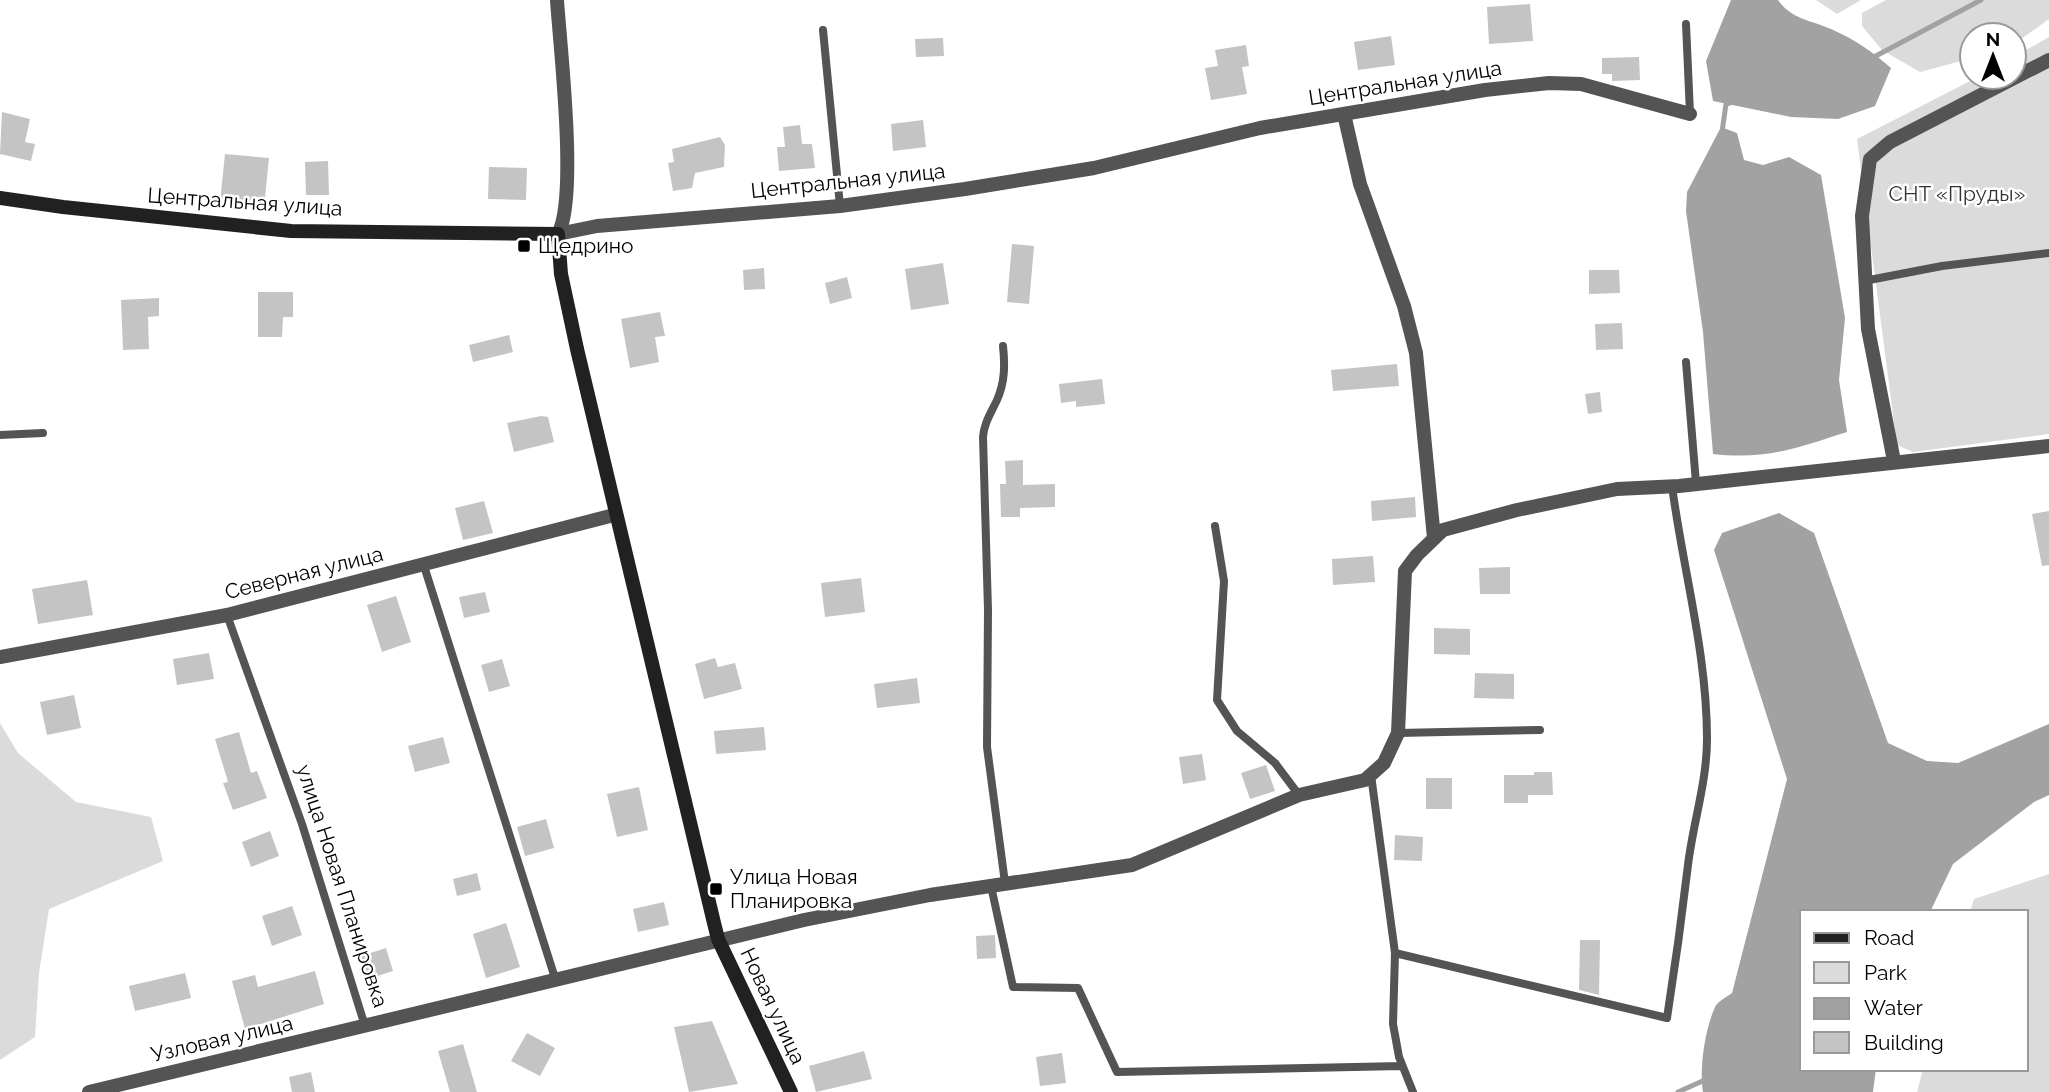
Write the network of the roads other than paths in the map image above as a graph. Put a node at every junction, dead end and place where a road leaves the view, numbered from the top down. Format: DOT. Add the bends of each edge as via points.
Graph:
graph roads {
  1 [pos="557,0"];
  2 [pos="1686,24"];
  3 [pos="823,30"];
  4 [pos="2049,60"];
  5 [pos="1345,114"];
  6 [pos="1690,114"];
  7 [pos="0,198"];
  8 [pos="840,206"];
  9 [pos="558,234"];
  10 [pos="2049,253"];
  11 [pos="1864,281"];
  12 [pos="1003,346"];
  13 [pos="1686,362"];
  14 [pos="43,433"];
  15 [pos="0,435"];
  16 [pos="2049,446"];
  17 [pos="1894,461"];
  18 [pos="1696,483"];
  19 [pos="1672,486"];
  20 [pos="614,515"];
  21 [pos="1215,526"];
  22 [pos="1434,538"];
  23 [pos="424,566"];
  24 [pos="227,615"];
  25 [pos="0,657"];
  26 [pos="1541,730"];
  27 [pos="1398,733"];
  28 [pos="1371,775"];
  29 [pos="1299,796"];
  30 [pos="998,884"];
  31 [pos="718,939"];
  32 [pos="1395,953"];
  33 [pos="555,978"];
  34 [pos="365,1026"];
  35 [pos="1402,1066"];
  36 [pos="89,1092"];
  37 [pos="790,1092"];
  38 [pos="1413,1092"];
  1 -- 9 [label="street" via="566,206"];
  2 -- 6 [label="lane"];
  3 -- 8 [label="lane"];
  4 -- 11 [label="street" via="1877,151 1870,159 1862,216"];
  5 -- 6 [label="street, Центральная улица" via="1549,83 1580,84"];
  5 -- 8 [label="street, Центральная улица" via="1260,128 1094,168"];
  5 -- 22 [label="street" via="1360,184 1416,353"];
  7 -- 9 [label="street, Центральная улица" via="291,231"];
  8 -- 9 [label="street, Центральная улица" via="597,226"];
  9 -- 20 [label="street, Новая улица" via="564,289"];
  10 -- 11 [label="lane"];
  11 -- 17 [label="street" via="1868,329"];
  12 -- 30 [label="lane" via="1003,384 983,437 987,747"];
  13 -- 18 [label="lane"];
  14 -- 15 [label="lane"];
  16 -- 17 [label="street"];
  17 -- 18 [label="street"];
  18 -- 19 [label="street"];
  19 -- 22 [label="street" via="1617,489 1517,510 1443,530"];
  19 -- 32 [label="lane" via="1691,587 1707,736 1706,770 1667,1018"];
  20 -- 23 [label="street, Северная улица"];
  20 -- 31 [label="street, Новая улица"];
  21 -- 29 [label="lane" via="1224,581 1217,700 1237,731 1275,763"];
  22 -- 27 [label="street" via="1405,571"];
  23 -- 24 [label="street, Северная улица"];
  23 -- 33 [label="lane"];
  24 -- 25 [label="street, Северная улица"];
  24 -- 34 [label="lane, улица Новая Планировка" via="302,824"];
  26 -- 27 [label="lane"];
  27 -- 28 [label="street" via="1384,763"];
  28 -- 29 [label="street, улица Новая Планировка"];
  28 -- 32 [label="lane"];
  29 -- 30 [label="street, улица Новая Планировка" via="1132,865"];
  30 -- 31 [label="street, улица Новая Планировка"];
  30 -- 35 [label="lane" via="1013,987 1078,988 1117,1072"];
  31 -- 33 [label="street, улица Новая Планировка"];
  31 -- 37 [label="street, Новая улица"];
  32 -- 35 [label="lane" via="1393,1024"];
  33 -- 34 [label="street, улица Новая Планировка"];
  34 -- 36 [label="street, Узловая улица"];
  35 -- 38 [label="lane"];
}
